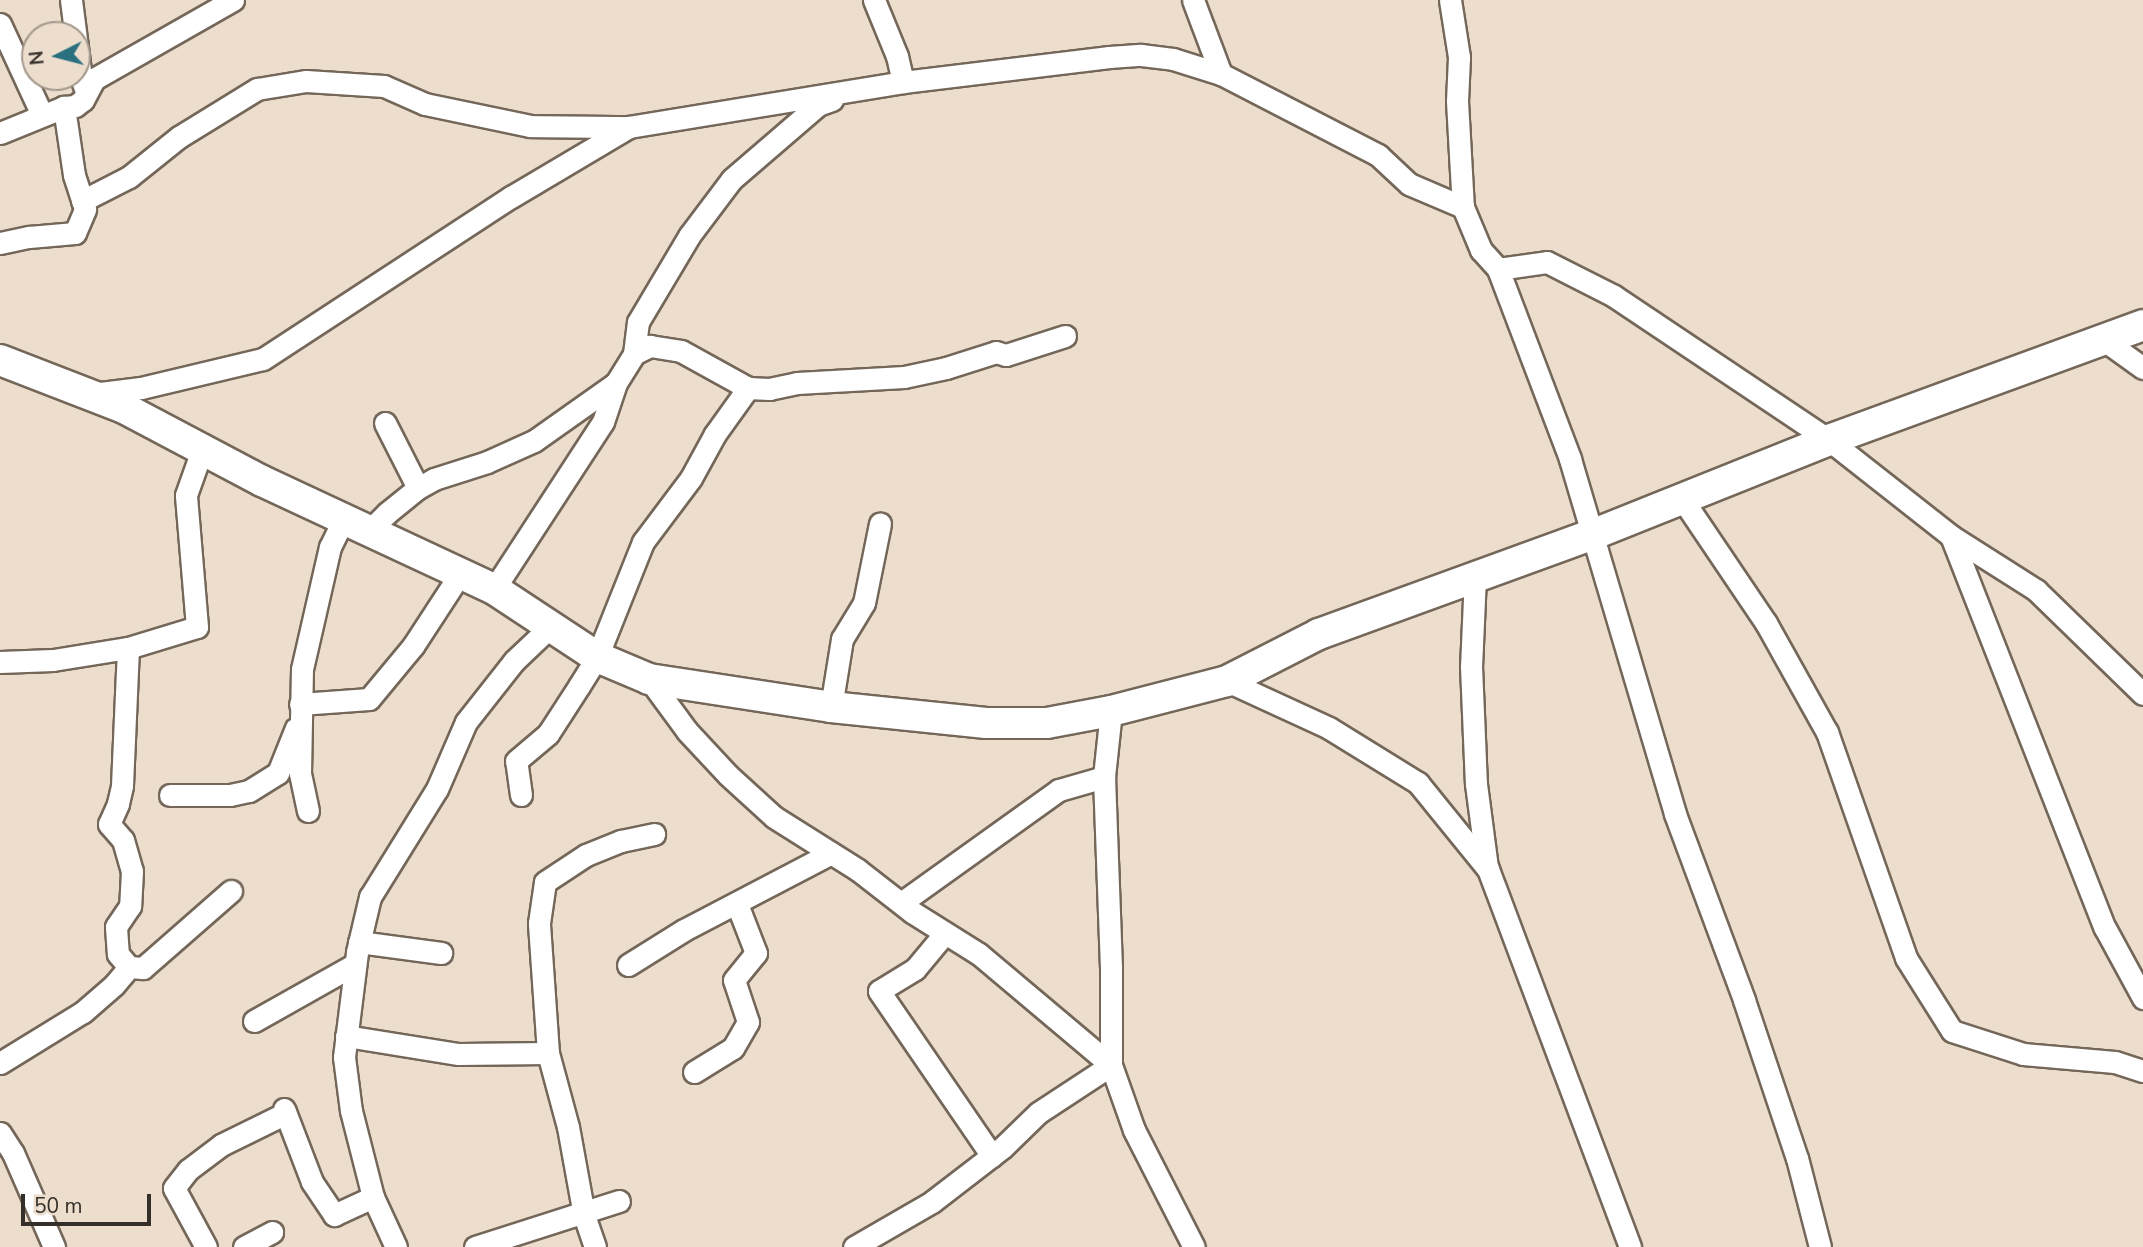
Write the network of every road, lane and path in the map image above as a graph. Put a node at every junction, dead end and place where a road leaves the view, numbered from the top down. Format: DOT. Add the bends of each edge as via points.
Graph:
graph roads {
  1 [pos="71,0"];
  2 [pos="233,0"];
  3 [pos="874,0"];
  4 [pos="1193,0"];
  5 [pos="1450,0"];
  6 [pos="74,21"];
  7 [pos="2,31"];
  8 [pos="1221,74"];
  9 [pos="903,82"];
  10 [pos="91,84"];
  11 [pos="858,90"];
  12 [pos="86,91"];
  13 [pos="64,107"];
  14 [pos="42,115"];
  15 [pos="629,127"];
  16 [pos="0,133"];
  17 [pos="82,201"];
  18 [pos="1463,207"];
  19 [pos="0,243"];
  20 [pos="1498,269"];
  21 [pos="2143,325"];
  22 [pos="1065,336"];
  23 [pos="2104,340"];
  24 [pos="634,354"];
  25 [pos="4,365"];
  26 [pos="2143,368"];
  27 [pos="616,383"];
  28 [pos="748,388"];
  29 [pos="92,394"];
  30 [pos="385,423"];
  31 [pos="1829,440"];
  32 [pos="202,450"];
  33 [pos="418,488"];
  34 [pos="1683,500"];
  35 [pos="344,520"];
  36 [pos="880,524"];
  37 [pos="1594,534"];
  38 [pos="373,535"];
  39 [pos="1951,536"];
  40 [pos="460,574"];
  41 [pos="1475,576"];
  42 [pos="494,589"];
  43 [pos="551,626"];
  44 [pos="128,648"];
  45 [pos="597,657"];
  46 [pos="0,662"];
  47 [pos="649,679"];
  48 [pos="1227,681"];
  49 [pos="2143,694"];
  50 [pos="831,707"];
  51 [pos="1111,711"];
  52 [pos="300,712"];
  53 [pos="1104,777"];
  54 [pos="170,795"];
  55 [pos="521,795"];
  56 [pos="308,811"];
  57 [pos="654,834"];
  58 [pos="831,853"];
  59 [pos="1488,869"];
  60 [pos="231,891"];
  61 [pos="901,903"];
  62 [pos="737,904"];
  63 [pos="945,933"];
  64 [pos="359,942"];
  65 [pos="440,953"];
  66 [pos="355,964"];
  67 [pos="628,965"];
  68 [pos="129,967"];
  69 [pos="2143,998"];
  70 [pos="254,1020"];
  71 [pos="346,1037"];
  72 [pos="548,1054"];
  73 [pos="0,1063"];
  74 [pos="1111,1065"];
  75 [pos="2143,1071"];
  76 [pos="694,1072"];
  77 [pos="0,1133"];
  78 [pos="992,1156"];
  79 [pos="373,1197"];
  80 [pos="619,1201"];
  81 [pos="584,1215"];
  82 [pos="272,1232"];
  83 [pos="54,1247"];
  84 [pos="206,1247"];
  85 [pos="244,1247"];
  86 [pos="396,1247"];
  87 [pos="475,1247"];
  88 [pos="595,1247"];
  89 [pos="854,1247"];
  90 [pos="1195,1247"];
  91 [pos="1630,1247"];
  92 [pos="1820,1247"];
  1 -- 6 [label="street"];
  2 -- 10 [label="street"];
  3 -- 9 [label="street"];
  4 -- 8 [label="street"];
  5 -- 18 [label="street" via="1459,57"];
  7 -- 14 [label="street"];
  8 -- 9 [label="street" via="1173,59 1141,55"];
  8 -- 18 [label="street" via="1378,155 1409,184"];
  9 -- 11 [label="street"];
  11 -- 15 [label="street"];
  11 -- 24 [label="street" via="818,105 732,179 689,236 638,322"];
  12 -- 13 [label="street" via="75,106"];
  13 -- 14 [label="street"];
  13 -- 17 [label="street"];
  14 -- 16 [label="street"];
  15 -- 17 [label="street" via="530,126 425,104 384,86 306,81 257,89 179,137 129,177"];
  15 -- 29 [label="street" via="511,197 262,359 141,388"];
  17 -- 19 [label="street" via="85,209 75,233"];
  18 -- 20 [label="street" via="1481,250"];
  20 -- 31 [label="street" via="1547,262 1614,296"];
  20 -- 37 [label="street"];
  21 -- 23 [label="main road"];
  22 -- 28 [label="street" via="1006,355 996,352 904,377"];
  23 -- 26 [label="street"];
  23 -- 31 [label="main road"];
  24 -- 27 [label="street"];
  24 -- 28 [label="street" via="650,346 681,351"];
  25 -- 29 [label="main road"];
  27 -- 33 [label="street" via="534,441"];
  27 -- 42 [label="street" via="603,422"];
  28 -- 45 [label="street" via="691,478 643,542"];
  29 -- 32 [label="main road"];
  30 -- 33 [label="street"];
  31 -- 34 [label="main road"];
  31 -- 39 [label="street"];
  32 -- 35 [label="main road"];
  32 -- 44 [label="street" via="186,495 197,627"];
  33 -- 38 [label="street" via="375,525"];
  34 -- 37 [label="main road"];
  34 -- 75 [label="street" via="1766,623 1827,732 1906,958 1952,1031 2023,1054 2115,1062"];
  35 -- 38 [label="main road"];
  35 -- 52 [label="street" via="330,547 313,615 302,669"];
  36 -- 50 [label="street" via="864,603 842,639"];
  37 -- 41 [label="main road"];
  37 -- 92 [label="street" via="1675,814 1797,1157"];
  38 -- 40 [label="main road"];
  39 -- 49 [label="street" via="2036,590"];
  39 -- 69 [label="street" via="2105,928"];
  40 -- 42 [label="main road"];
  40 -- 52 [label="street" via="413,646 369,699"];
  41 -- 48 [label="main road" via="1319,634"];
  41 -- 59 [label="street" via="1471,666 1476,784"];
  42 -- 43 [label="main road"];
  43 -- 45 [label="main road"];
  43 -- 64 [label="street" via="514,661 466,722 438,789 370,897"];
  44 -- 46 [label="street" via="53,660"];
  44 -- 68 [label="street" via="122,786 109,824 123,840 132,871 130,906 116,928 118,954"];
  45 -- 47 [label="main road"];
  45 -- 55 [label="street" via="548,734 516,761"];
  47 -- 50 [label="main road"];
  47 -- 58 [label="street" via="687,731 728,775 775,817"];
  48 -- 51 [label="main road"];
  48 -- 59 [label="street" via="1329,727 1418,783"];
  50 -- 51 [label="main road" via="986,723 1047,723"];
  51 -- 53 [label="street"];
  52 -- 54 [label="street" via="278,773 249,791 230,795"];
  52 -- 56 [label="street" via="300,773"];
  53 -- 61 [label="street" via="1059,790"];
  53 -- 74 [label="street"];
  57 -- 72 [label="street" via="586,855 545,882 539,923"];
  58 -- 61 [label="street"];
  58 -- 62 [label="street"];
  59 -- 91 [label="street"];
  60 -- 68 [label="street" via="143,968"];
  61 -- 63 [label="street"];
  62 -- 67 [label="street"];
  62 -- 76 [label="street" via="756,953 734,980 748,1022 733,1048"];
  63 -- 74 [label="street" via="979,954"];
  63 -- 78 [label="street" via="915,969 879,991"];
  64 -- 65 [label="street"];
  64 -- 66 [label="street"];
  66 -- 70 [label="street"];
  66 -- 71 [label="street"];
  68 -- 73 [label="street" via="83,1012"];
  71 -- 72 [label="street" via="459,1054"];
  71 -- 79 [label="street" via="351,1111"];
  72 -- 81 [label="street" via="568,1127"];
  74 -- 78 [label="street" via="1038,1113"];
  74 -- 90 [label="street" via="1134,1130"];
  77 -- 83 [label="street"];
  78 -- 89 [label="street" via="932,1202"];
  79 -- 84 [label="street" via="334,1215 312,1182 285,1111 221,1145 188,1170 174,1188"];
  79 -- 86 [label="street"];
  80 -- 81 [label="street"];
  81 -- 87 [label="street"];
  81 -- 88 [label="street"];
  82 -- 85 [label="street"];
}
